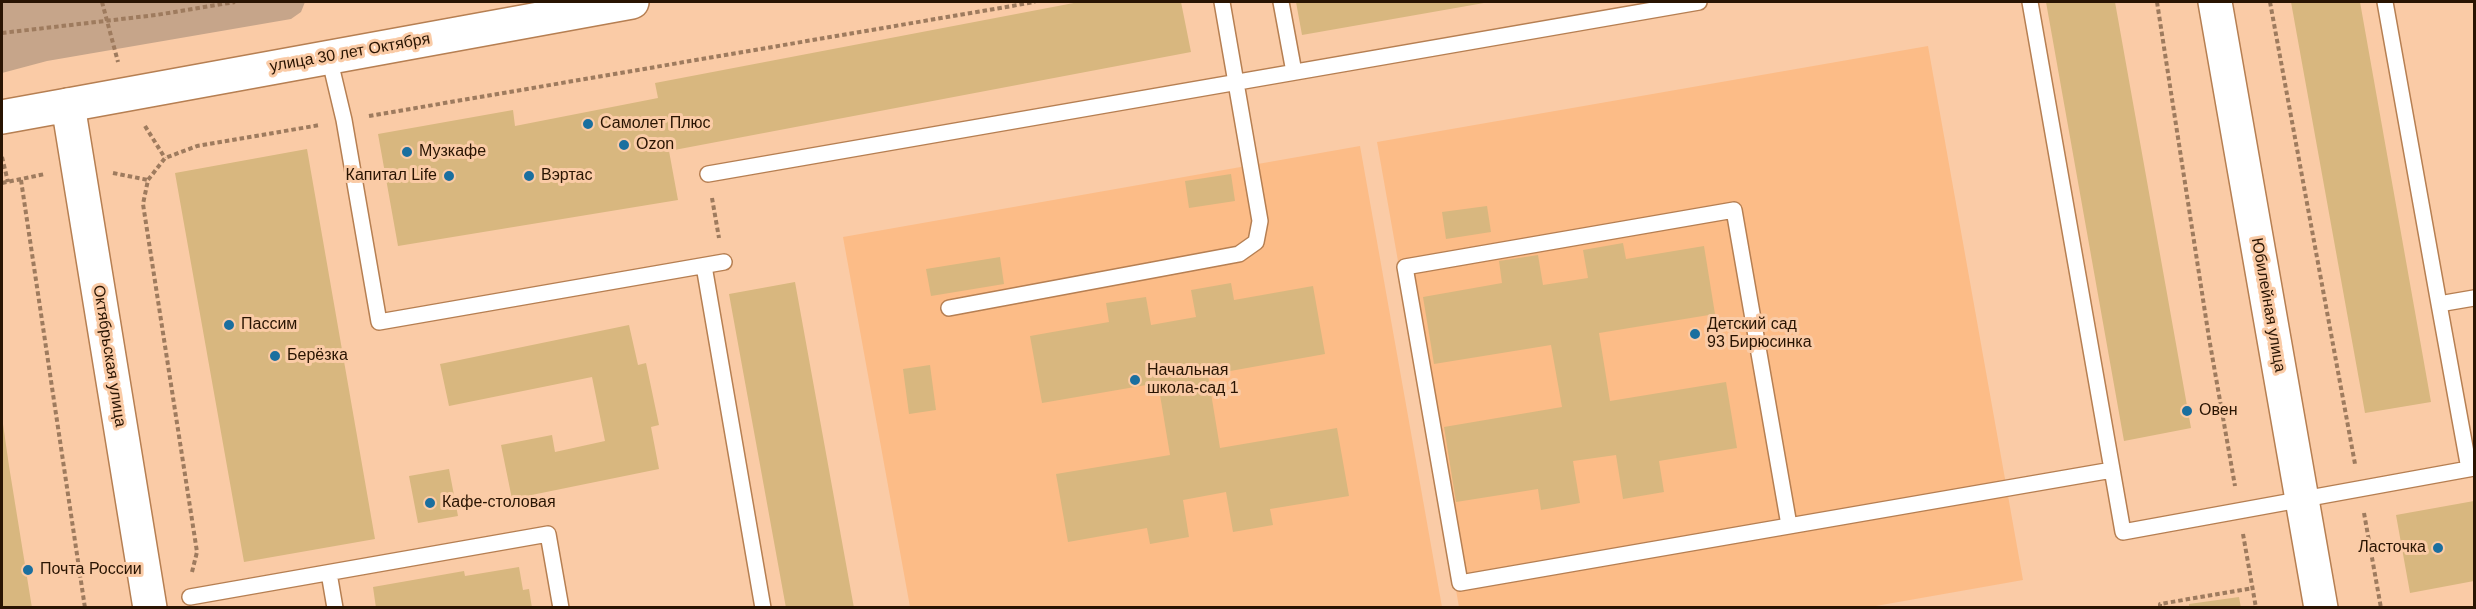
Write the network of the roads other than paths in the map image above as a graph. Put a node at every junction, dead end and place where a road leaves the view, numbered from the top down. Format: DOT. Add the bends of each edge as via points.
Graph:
graph roads {
  1 [pos="1222,2"];
  2 [pos="1281,2"];
  3 [pos="1699,2"];
  4 [pos="2030,2"];
  5 [pos="2215,2"];
  6 [pos="2385,2"];
  7 [pos="611,3"];
  8 [pos="329,57"];
  9 [pos="1294,72"];
  10 [pos="1236,82"];
  11 [pos="68,105"];
  12 [pos="2,117"];
  13 [pos="708,174"];
  14 [pos="724,262"];
  15 [pos="704,266"];
  16 [pos="2475,298"];
  17 [pos="2439,304"];
  18 [pos="949,308"];
  19 [pos="2472,468"];
  20 [pos="2112,470"];
  21 [pos="2302,500"];
  22 [pos="1789,525"];
  23 [pos="328,573"];
  24 [pos="190,597"];
  25 [pos="150,608"];
  26 [pos="335,608"];
  27 [pos="561,608"];
  28 [pos="763,608"];
  29 [pos="2321,608"];
  1 -- 10 [label="lane"];
  2 -- 9 [label="lane"];
  3 -- 9 [label="lane"];
  4 -- 20 [label="lane"];
  5 -- 21 [label="street, Юбилейная улица"];
  6 -- 17 [label="lane"];
  7 -- 8 [label="street, улица 30 лет Октября"];
  8 -- 11 [label="street, улица 30 лет Октября"];
  8 -- 15 [label="lane" via="380,322"];
  9 -- 10 [label="lane"];
  10 -- 13 [label="lane"];
  10 -- 18 [label="lane" via="1260,221 1256,242 1239,255"];
  11 -- 12 [label="street, улица 30 лет Октября"];
  11 -- 25 [label="street, Октябрьская улица"];
  14 -- 15 [label="lane"];
  15 -- 28 [label="lane"];
  16 -- 17 [label="lane"];
  17 -- 19 [label="lane"];
  19 -- 21 [label="lane"];
  20 -- 21 [label="lane" via="2123,532"];
  20 -- 22 [label="lane"];
  21 -- 29 [label="street, Юбилейная улица"];
  22 -- 22 [label="lane" via="1460,583 1405,267 1734,210"];
  23 -- 24 [label="lane"];
  23 -- 26 [label="lane"];
  23 -- 27 [label="lane" via="548,534"];
}
